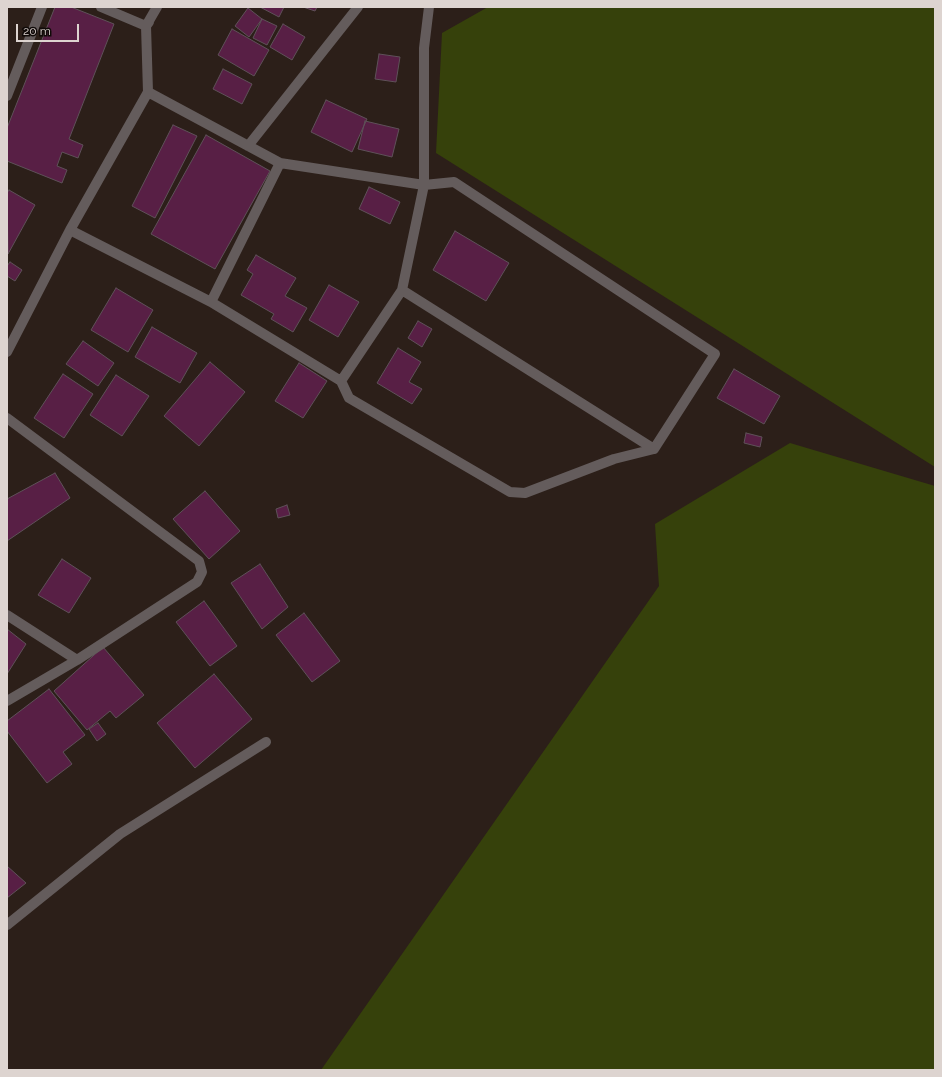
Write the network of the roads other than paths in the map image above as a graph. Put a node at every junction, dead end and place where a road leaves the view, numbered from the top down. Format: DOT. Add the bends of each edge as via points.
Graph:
graph roads {
  1 [pos="42,7"];
  2 [pos="101,7"];
  3 [pos="157,7"];
  4 [pos="161,7"];
  5 [pos="358,7"];
  6 [pos="428,7"];
  7 [pos="146,26"];
  8 [pos="148,92"];
  9 [pos="7,96"];
  10 [pos="248,146"];
  11 [pos="280,163"];
  12 [pos="424,185"];
  13 [pos="70,230"];
  14 [pos="402,290"];
  15 [pos="211,302"];
  16 [pos="7,352"];
  17 [pos="341,381"];
  18 [pos="7,418"];
  19 [pos="654,449"];
  20 [pos="7,615"];
  21 [pos="77,660"];
  22 [pos="7,701"];
  23 [pos="266,742"];
  24 [pos="7,925"];
  1 -- 9 [label="street"];
  2 -- 7 [label="street"];
  3 -- 7 [label="street"];
  4 -- 7 [label="street"];
  5 -- 10 [label="street"];
  6 -- 12 [label="street" via="424,48"];
  7 -- 8 [label="street"];
  8 -- 10 [label="street"];
  8 -- 13 [label="street"];
  10 -- 11 [label="street"];
  11 -- 12 [label="street"];
  11 -- 15 [label="street"];
  12 -- 14 [label="street"];
  12 -- 19 [label="street" via="454,182 715,354"];
  13 -- 15 [label="street"];
  13 -- 16 [label="street"];
  14 -- 17 [label="street"];
  14 -- 19 [label="street"];
  15 -- 17 [label="street"];
  17 -- 19 [label="street" via="349,398 510,492 525,493 614,459"];
  18 -- 21 [label="street" via="199,561 202,572 197,582"];
  20 -- 21 [label="street"];
  21 -- 22 [label="street"];
  23 -- 24 [label="street" via="120,834"];
}
